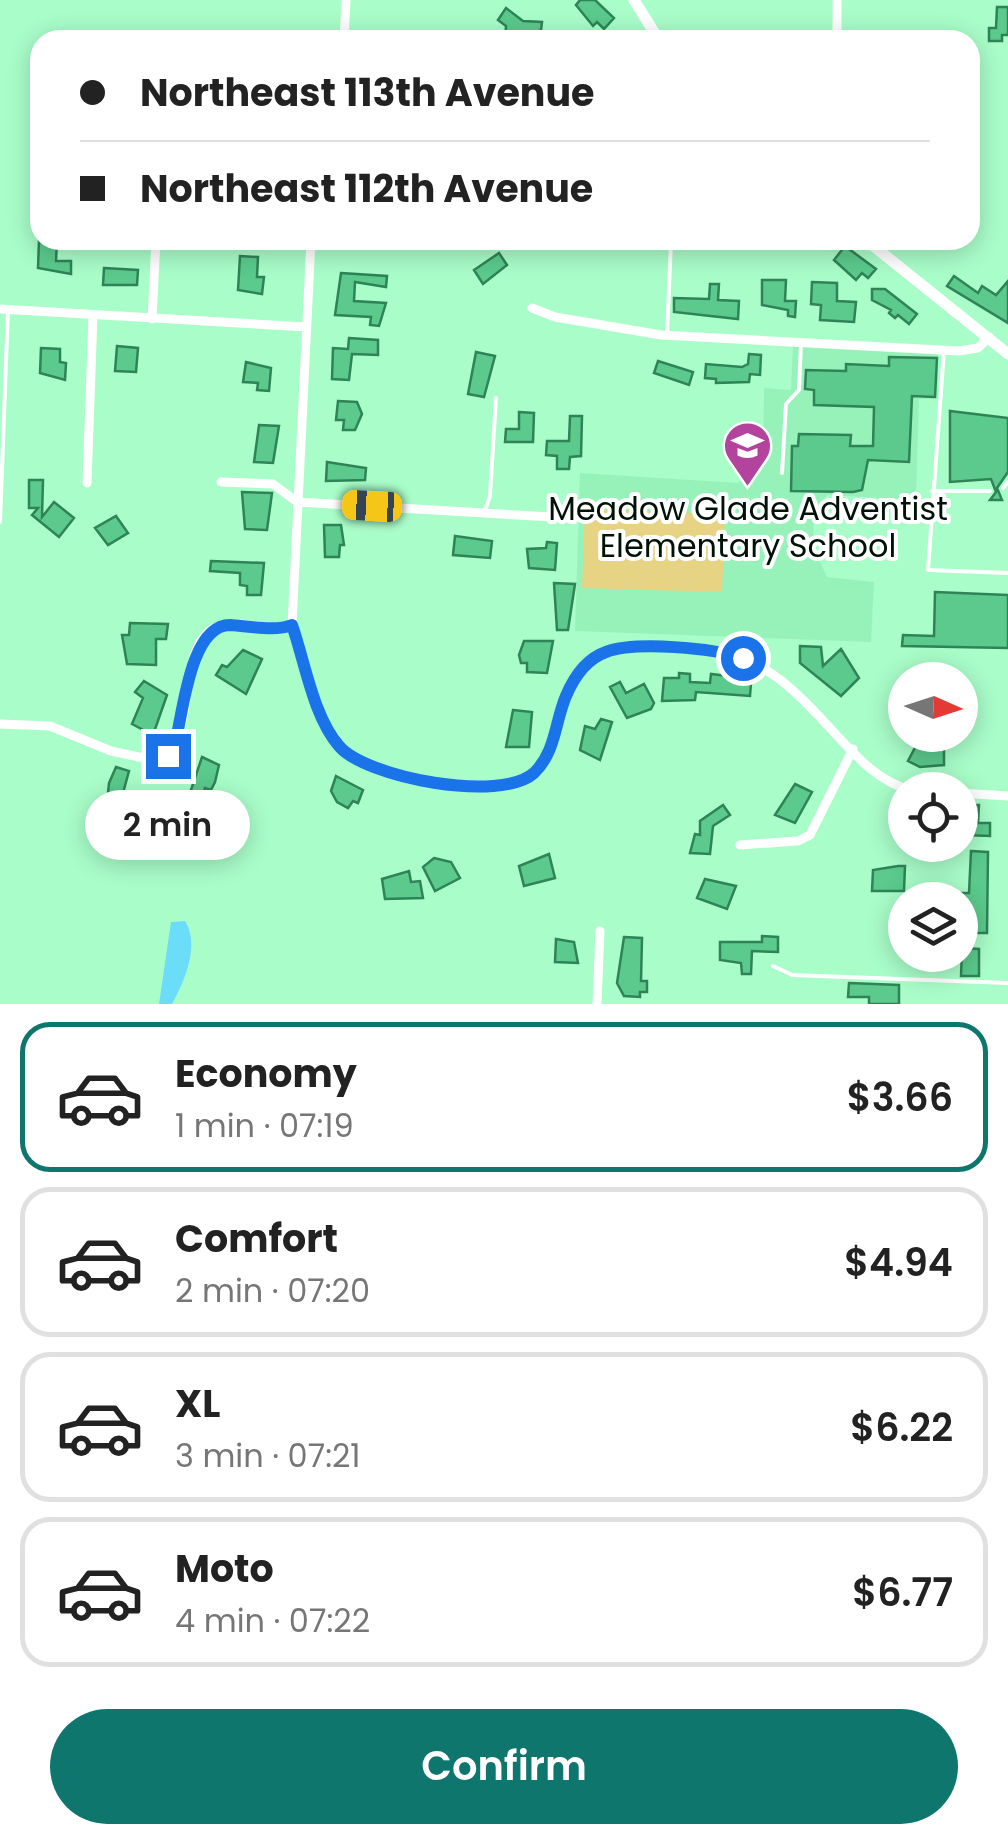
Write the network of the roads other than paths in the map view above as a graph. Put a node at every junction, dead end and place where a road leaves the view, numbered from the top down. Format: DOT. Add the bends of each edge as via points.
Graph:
graph roads {
  1 [pos="346,0"];
  2 [pos="634,0"];
  3 [pos="838,0"];
  4 [pos="344,30"];
  5 [pos="654,30"];
  6 [pos="837,30"];
  7 [pos="155,250"];
  8 [pos="310,250"];
  9 [pos="672,250"];
  10 [pos="879,250"];
  11 [pos="532,308"];
  12 [pos="4,309"];
  13 [pos="93,315"];
  14 [pos="152,319"];
  15 [pos="306,327"];
  16 [pos="667,336"];
  17 [pos="989,337"];
  18 [pos="801,342"];
  19 [pos="944,350"];
  20 [pos="1008,354"];
  21 [pos="496,398"];
  22 [pos="782,474"];
  23 [pos="221,482"];
  24 [pos="1008,482"];
  25 [pos="86,483"];
  26 [pos="1003,488"];
  27 [pos="932,491"];
  28 [pos="990,491"];
  29 [pos="297,502"];
  30 [pos="484,513"];
  31 [pos="552,517"];
  32 [pos="0,522"];
  33 [pos="1008,572"];
  34 [pos="292,625"];
  35 [pos="0,724"];
  36 [pos="853,748"];
  37 [pos="888,780"];
  38 [pos="978,794"];
  39 [pos="1008,796"];
  40 [pos="740,845"];
  41 [pos="600,931"];
  42 [pos="773,966"];
  43 [pos="1008,983"];
  44 [pos="597,1004"];
  1 -- 4 [label="street"];
  2 -- 5 [label="street"];
  3 -- 6 [label="street"];
  7 -- 14 [label="street"];
  8 -- 15 [label="street"];
  9 -- 16 [label="lane"];
  10 -- 17 [label="street"];
  11 -- 16 [label="street" via="554,318"];
  12 -- 13 [label="street"];
  12 -- 32 [label="lane"];
  13 -- 14 [label="street"];
  13 -- 25 [label="street"];
  14 -- 15 [label="street"];
  15 -- 29 [label="street"];
  16 -- 18 [label="street"];
  17 -- 19 [label="street" via="971,351"];
  17 -- 20 [label="street"];
  18 -- 19 [label="street"];
  18 -- 22 [label="lane" via="799,390 786,404"];
  19 -- 27 [label="lane"];
  21 -- 30 [label="lane"];
  23 -- 29 [label="street" via="273,484"];
  24 -- 26 [label="lane"];
  27 -- 28 [label="lane"];
  27 -- 33 [label="lane" via="928,570"];
  29 -- 30 [label="street"];
  29 -- 34 [label="street"];
  30 -- 31 [label="street"];
  34 -- 35 [label="street" via="222,626 208,633 174,748 157,761 50,726"];
  34 -- 36 [label="street" via="337,744 357,762 394,772 484,788 520,782 546,757 579,672 598,656 626,648 711,651 750,661 790,686"];
  36 -- 37 [label="street"];
  36 -- 40 [label="street" via="810,835"];
  38 -- 39 [label="street"];
  41 -- 44 [label="street"];
  42 -- 43 [label="lane" via="792,975"];
}
